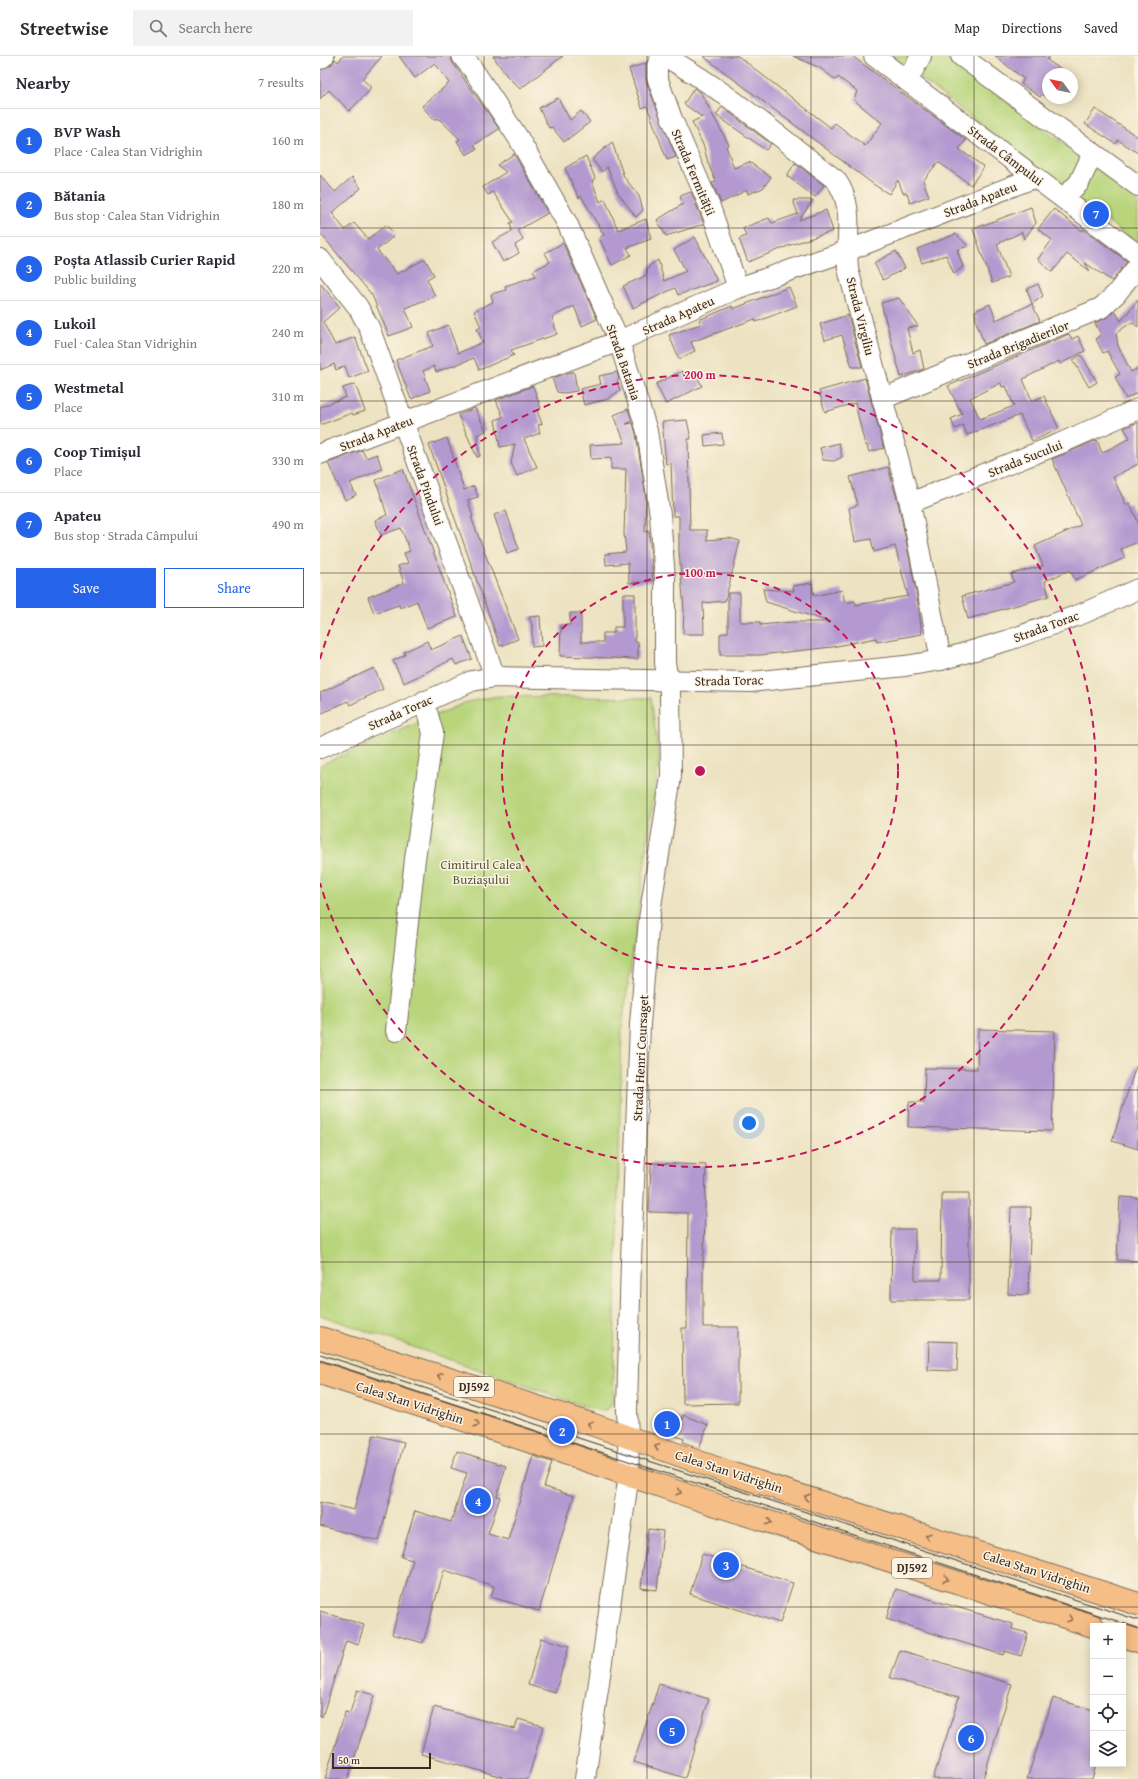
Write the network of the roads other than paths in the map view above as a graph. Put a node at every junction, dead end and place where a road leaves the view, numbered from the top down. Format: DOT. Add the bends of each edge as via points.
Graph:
graph roads {
  1 [pos="324,56"];
  2 [pos="462,56"];
  3 [pos="663,56"];
  4 [pos="874,56"];
  5 [pos="921,56"];
  6 [pos="961,56"];
  7 [pos="320,60"];
  8 [pos="907,81"];
  9 [pos="1093,153"];
  10 [pos="1036,177"];
  11 [pos="1138,186"];
  12 [pos="1063,198"];
  13 [pos="847,251"];
  14 [pos="1138,255"];
  15 [pos="320,260"];
  16 [pos="1138,266"];
  17 [pos="738,288"];
  18 [pos="619,341"];
  19 [pos="882,399"];
  20 [pos="1138,409"];
  21 [pos="404,423"];
  22 [pos="320,454"];
  23 [pos="910,503"];
  24 [pos="1138,589"];
  25 [pos="941,660"];
  26 [pos="495,677"];
  27 [pos="668,681"];
  28 [pos="424,701"];
  29 [pos="320,748"];
  30 [pos="396,1030"];
  31 [pos="320,1338"];
  32 [pos="320,1373"];
  33 [pos="627,1437"];
  34 [pos="629,1474"];
  35 [pos="1138,1604"];
  36 [pos="1090,1625"];
  37 [pos="1126,1637"];
  38 [pos="1138,1640"];
  39 [pos="585,1779"];
  1 -- 7 [label="street"];
  2 -- 18 [label="street, Strada Batania" via="520,139 567,223"];
  3 -- 13 [label="street, Strada Virgiliu" via="718,89 836,180 844,192 848,207"];
  3 -- 17 [label="street, Strada Fermității" via="657,66 657,77 710,207"];
  4 -- 8 [label="street, Strada Câmpului"];
  5 -- 8 [label="street"];
  6 -- 9 [label="street"];
  8 -- 10 [label="street, Strada Câmpului"];
  9 -- 11 [label="street"];
  9 -- 12 [label="street" via="1079,183"];
  10 -- 12 [label="street, Strada Câmpului"];
  10 -- 13 [label="street, Strada Apateu"];
  12 -- 14 [label="street, Strada Câmpului"];
  13 -- 17 [label="street, Strada Apateu"];
  13 -- 19 [label="street, Strada Virgiliu" via="848,268"];
  15 -- 21 [label="street, Strada Pindului" via="358,307 369,327"];
  16 -- 19 [label="street, Strada Brigadierilor" via="1116,294 1101,308"];
  17 -- 18 [label="street, Strada Apateu"];
  18 -- 21 [label="street, Strada Apateu"];
  18 -- 27 [label="street, Strada Batania" via="647,431 655,476 665,580 665,663"];
  19 -- 23 [label="street, Strada Virgiliu"];
  20 -- 23 [label="street, Strada Sucului" via="1059,444"];
  21 -- 22 [label="street, Strada Apateu"];
  21 -- 26 [label="street, Strada Pindului"];
  23 -- 25 [label="street, Strada Virgiliu"];
  24 -- 25 [label="street, Strada Torac" via="1084,613 1009,640"];
  25 -- 27 [label="street, Strada Torac" via="848,673 750,682"];
  26 -- 27 [label="street, Strada Torac"];
  26 -- 28 [label="street, Strada Torac" via="472,681"];
  27 -- 33 [label="street, Strada Henri Coursaget" via="671,776 649,919 640,1024"];
  28 -- 29 [label="street, Strada Torac"];
  28 -- 30 [label="street" via="433,733 415,859"];
  33 -- 31 [label="main road, Calea Stan Vidrighin / DJ592, one-way"];
  32 -- 34 [label="main road, Calea Stan Vidrighin / DJ592, one-way"];
  33 -- 34 [label="street, Strada Henri Coursaget"];
  35 -- 33 [label="main road, Calea Stan Vidrighin / DJ592, one-way" via="733,1474"];
  34 -- 36 [label="main road, Calea Stan Vidrighin / DJ592, one-way" via="704,1501"];
  34 -- 39 [label="street, Strada Henri Coursaget"];
  37 -- 38 [label="main road"];
}
